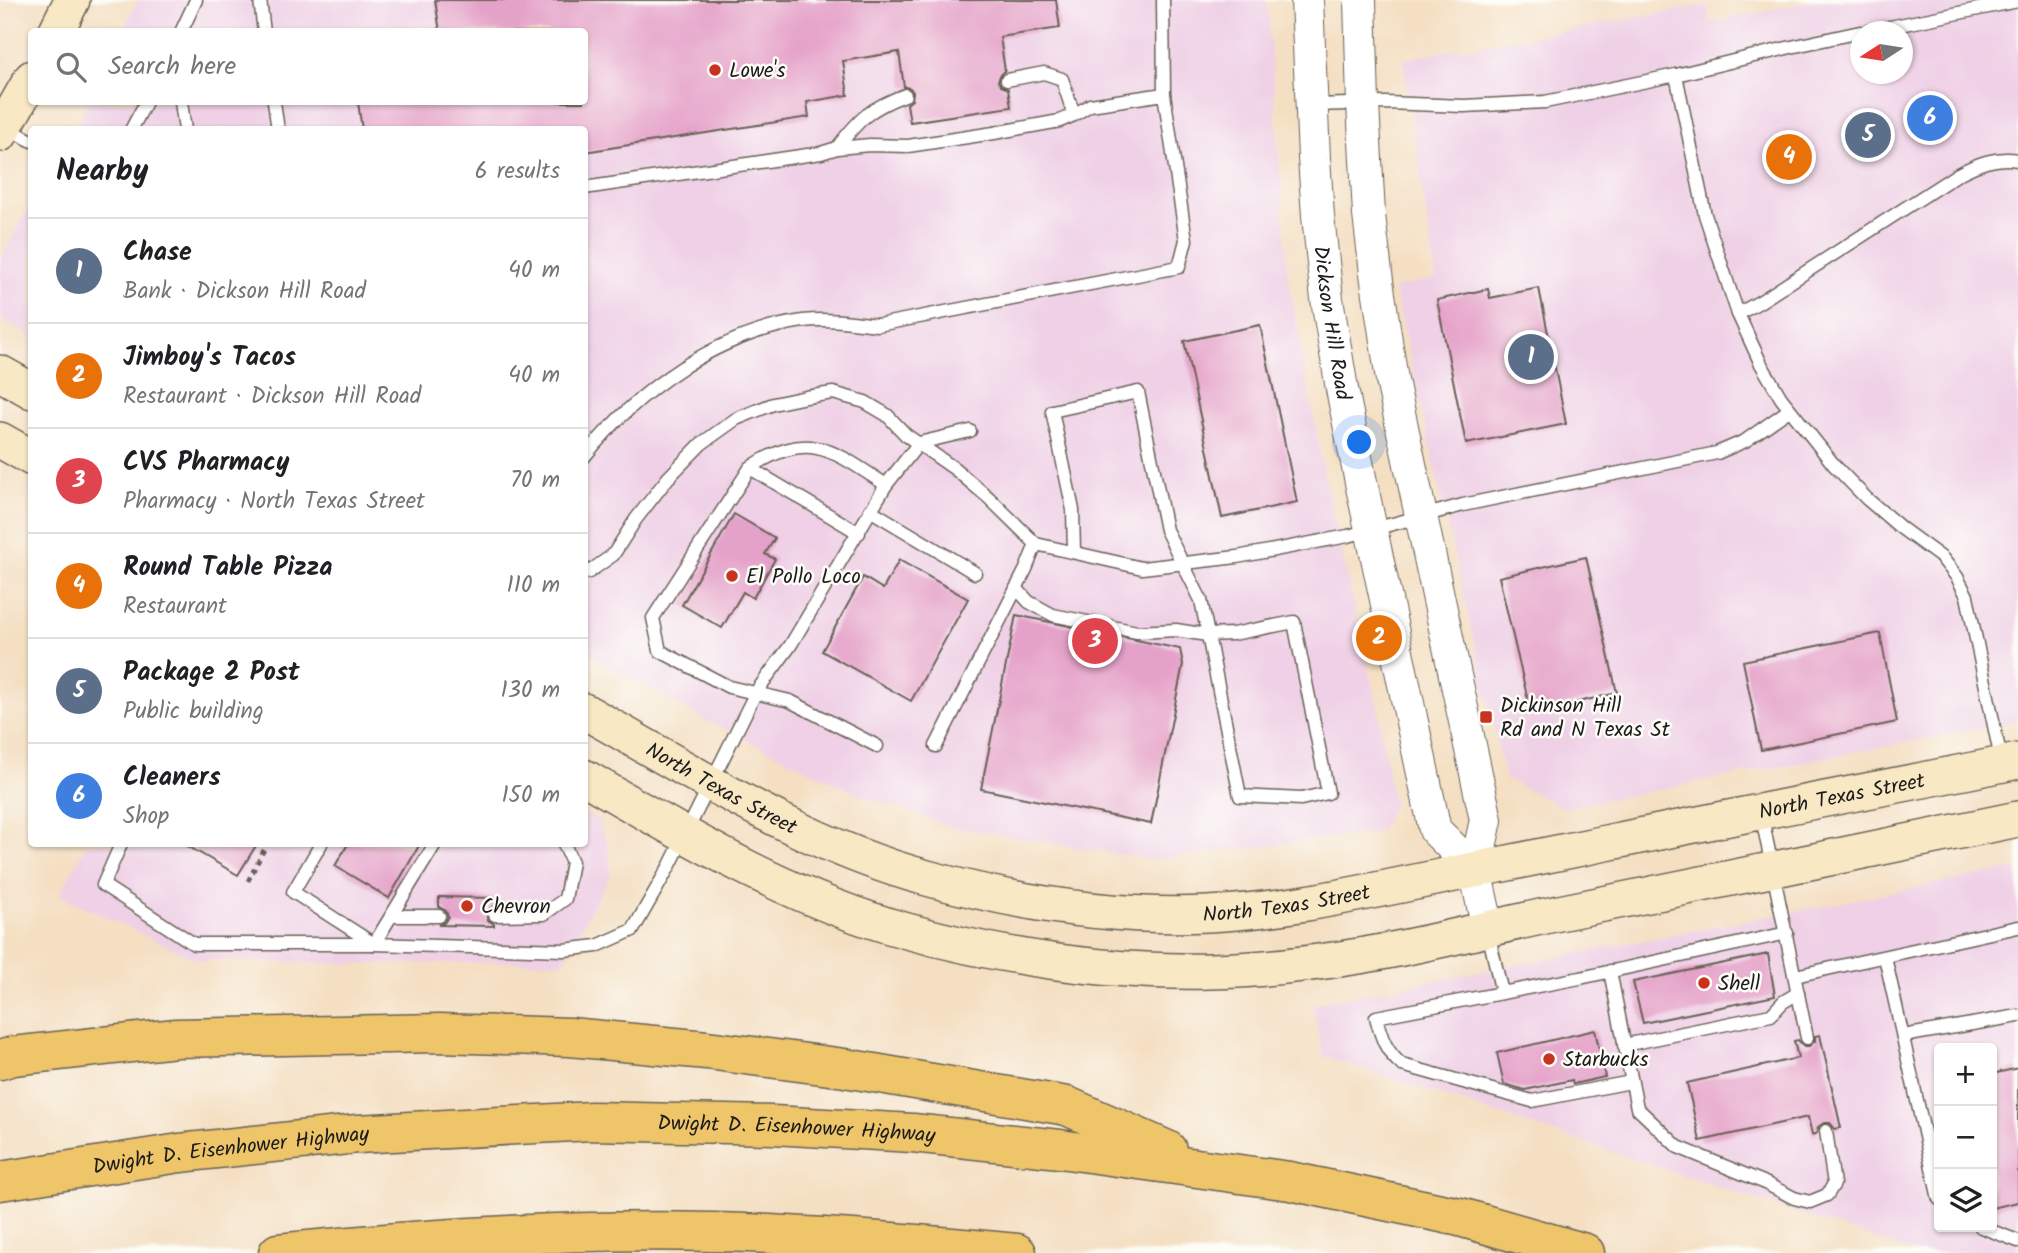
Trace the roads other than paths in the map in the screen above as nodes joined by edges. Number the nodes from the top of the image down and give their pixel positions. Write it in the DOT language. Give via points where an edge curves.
graph roads {
  1 [pos="72,0"];
  2 [pos="196,0"];
  3 [pos="260,0"];
  4 [pos="1163,0"];
  5 [pos="1307,0"];
  6 [pos="1360,0"];
  7 [pos="2018,1"];
  8 [pos="1913,22"];
  9 [pos="58,28"];
  10 [pos="183,28"];
  11 [pos="264,28"];
  12 [pos="1850,35"];
  13 [pos="1676,75"];
  14 [pos="1007,80"];
  15 [pos="28,89"];
  16 [pos="1164,94"];
  17 [pos="905,95"];
  18 [pos="1363,104"];
  19 [pos="144,105"];
  20 [pos="182,105"];
  21 [pos="274,105"];
  22 [pos="1310,105"];
  23 [pos="1074,116"];
  24 [pos="133,126"];
  25 [pos="185,126"];
  26 [pos="277,126"];
  27 [pos="12,134"];
  28 [pos="837,148"];
  29 [pos="2018,160"];
  30 [pos="588,187"];
  31 [pos="1738,314"];
  32 [pos="0,373"];
  33 [pos="28,389"];
  34 [pos="1789,410"];
  35 [pos="970,431"];
  36 [pos="0,440"];
  37 [pos="919,443"];
  38 [pos="588,452"];
  39 [pos="28,456"];
  40 [pos="750,468"];
  41 [pos="887,485"];
  42 [pos="870,510"];
  43 [pos="1421,516"];
  44 [pos="1371,529"];
  45 [pos="859,533"];
  46 [pos="1036,544"];
  47 [pos="1074,552"];
  48 [pos="1182,563"];
  49 [pos="588,572"];
  50 [pos="975,573"];
  51 [pos="1016,588"];
  52 [pos="1207,635"];
  53 [pos="756,692"];
  54 [pos="588,713"];
  55 [pos="877,746"];
  56 [pos="936,746"];
  57 [pos="2010,763"];
  58 [pos="588,779"];
  59 [pos="712,783"];
  60 [pos="1761,813"];
  61 [pos="2018,819"];
  62 [pos="686,834"];
  63 [pos="120,847"];
  64 [pos="319,847"];
  65 [pos="433,847"];
  66 [pos="565,847"];
  67 [pos="1475,870"];
  68 [pos="1773,870"];
  69 [pos="495,915"];
  70 [pos="391,916"];
  71 [pos="439,916"];
  72 [pos="2018,928"];
  73 [pos="1488,929"];
  74 [pos="1787,933"];
  75 [pos="374,944"];
  76 [pos="1885,957"];
  77 [pos="1610,971"];
  78 [pos="1795,976"];
  79 [pos="1502,993"];
  80 [pos="1798,993"];
  81 [pos="2018,1016"];
  82 [pos="1903,1036"];
  83 [pos="1807,1038"];
  84 [pos="1624,1045"];
  85 [pos="4,1057"];
  86 [pos="1631,1082"];
  87 [pos="1826,1132"];
  88 [pos="1207,1168"];
  89 [pos="1934,1176"];
  90 [pos="0,1181"];
  91 [pos="1994,1232"];
  92 [pos="2018,1241"];
  93 [pos="278,1253"];
  94 [pos="1017,1253"];
  95 [pos="1585,1253"];
  1 -- 9 [label="main road"];
  2 -- 10 [label="lane"];
  3 -- 11 [label="lane"];
  4 -- 16 [label="lane"];
  5 -- 22 [label="street, Dickson Hill Road"];
  6 -- 18 [label="street"];
  7 -- 8 [label="lane"];
  12 -- 13 [label="lane"];
  13 -- 18 [label="lane" via="1545,102"];
  13 -- 31 [label="lane" via="1705,215"];
  14 -- 23 [label="lane" via="1044,73 1062,79"];
  15 -- 27 [label="main road"];
  16 -- 23 [label="lane" via="1090,105"];
  16 -- 38 [label="lane" via="1186,240 1179,267 878,325 804,321 746,334 684,365 632,406"];
  17 -- 28 [label="lane" via="881,104 857,122"];
  18 -- 22 [label="lane"];
  18 -- 43 [label="street" via="1377,281"];
  19 -- 24 [label="lane"];
  20 -- 25 [label="lane"];
  21 -- 26 [label="lane"];
  22 -- 44 [label="street, Dickson Hill Road" via="1327,299"];
  23 -- 28 [label="lane" via="908,146"];
  28 -- 30 [label="lane"];
  29 -- 31 [label="lane" via="1980,162 1958,174"];
  31 -- 34 [label="lane"];
  32 -- 33 [label="main road"];
  34 -- 43 [label="lane" via="1745,441 1717,453"];
  34 -- 57 [label="lane" via="1867,499 1942,558 1957,577 1967,596"];
  35 -- 37 [label="lane"];
  36 -- 39 [label="main road"];
  37 -- 41 [label="lane"];
  37 -- 46 [label="lane" via="989,498"];
  37 -- 49 [label="lane" via="865,402 833,393 761,409 736,419 701,444 668,478 613,555"];
  40 -- 41 [label="lane" via="770,454 804,446 837,453"];
  40 -- 45 [label="lane"];
  40 -- 53 [label="lane" via="653,618 660,651 729,687"];
  41 -- 42 [label="lane"];
  42 -- 45 [label="lane"];
  42 -- 50 [label="lane"];
  43 -- 44 [label="lane"];
  43 -- 67 [label="street" via="1486,820"];
  44 -- 48 [label="lane" via="1237,557"];
  44 -- 67 [label="street, Dickson Hill Road" via="1435,830"];
  45 -- 53 [label="lane" via="790,646"];
  46 -- 47 [label="lane"];
  46 -- 51 [label="lane"];
  47 -- 48 [label="lane" via="1142,568"];
  47 -- 48 [label="lane" via="1073,510 1052,411 1138,392 1166,530"];
  48 -- 52 [label="lane" via="1201,600"];
  51 -- 52 [label="lane" via="1029,602 1053,615 1137,632 1176,630"];
  51 -- 56 [label="lane"];
  52 -- 52 [label="lane" via="1240,796 1301,799 1328,793 1294,622"];
  53 -- 55 [label="lane" via="790,701"];
  53 -- 59 [label="lane"];
  54 -- 59 [label="main road, North Texas Street"];
  57 -- 60 [label="main road, North Texas Street"];
  58 -- 62 [label="main road"];
  59 -- 62 [label="lane"];
  59 -- 67 [label="main road, North Texas Street" via="810,835 924,878 1047,904 1107,911 1207,914 1254,910"];
  60 -- 67 [label="main road, North Texas Street"];
  60 -- 68 [label="lane"];
  61 -- 68 [label="main road"];
  62 -- 73 [label="main road" via="736,863 839,909 904,930 1037,959 1105,967 1260,969 1363,956"];
  62 -- 75 [label="lane" via="633,930 597,946 564,950"];
  63 -- 75 [label="lane" via="103,885 194,944"];
  64 -- 75 [label="lane" via="293,892"];
  65 -- 70 [label="lane"];
  66 -- 69 [label="lane" via="572,862 565,899 544,914"];
  67 -- 73 [label="street"];
  68 -- 73 [label="main road"];
  68 -- 74 [label="lane"];
  70 -- 71 [label="lane"];
  70 -- 75 [label="lane"];
  72 -- 76 [label="lane"];
  73 -- 79 [label="lane"];
  74 -- 77 [label="lane"];
  74 -- 78 [label="lane"];
  76 -- 78 [label="lane"];
  76 -- 82 [label="lane"];
  77 -- 79 [label="lane"];
  77 -- 84 [label="lane"];
  78 -- 80 [label="lane"];
  79 -- 86 [label="lane" via="1376,1017 1382,1040 1402,1065 1532,1101"];
  80 -- 83 [label="lane"];
  80 -- 84 [label="lane" via="1771,1015"];
  81 -- 82 [label="lane"];
  82 -- 89 [label="lane"];
  84 -- 86 [label="lane"];
  85 -- 88 [label="highway" via="176,1038 440,1033 570,1037 831,1066 1067,1106"];
  86 -- 87 [label="lane" via="1637,1108 1678,1147 1794,1198 1810,1202 1826,1195 1834,1184"];
  88 -- 90 [label="highway, Dwight D. Eisenhower Highway" via="913,1133 592,1121 356,1134 180,1153"];
  88 -- 95 [label="highway, Dwight D. Eisenhower Highway" via="1460,1217"];
  91 -- 92 [label="lane"];
  93 -- 94 [label="highway" via="379,1242 608,1232 768,1234"];
}
